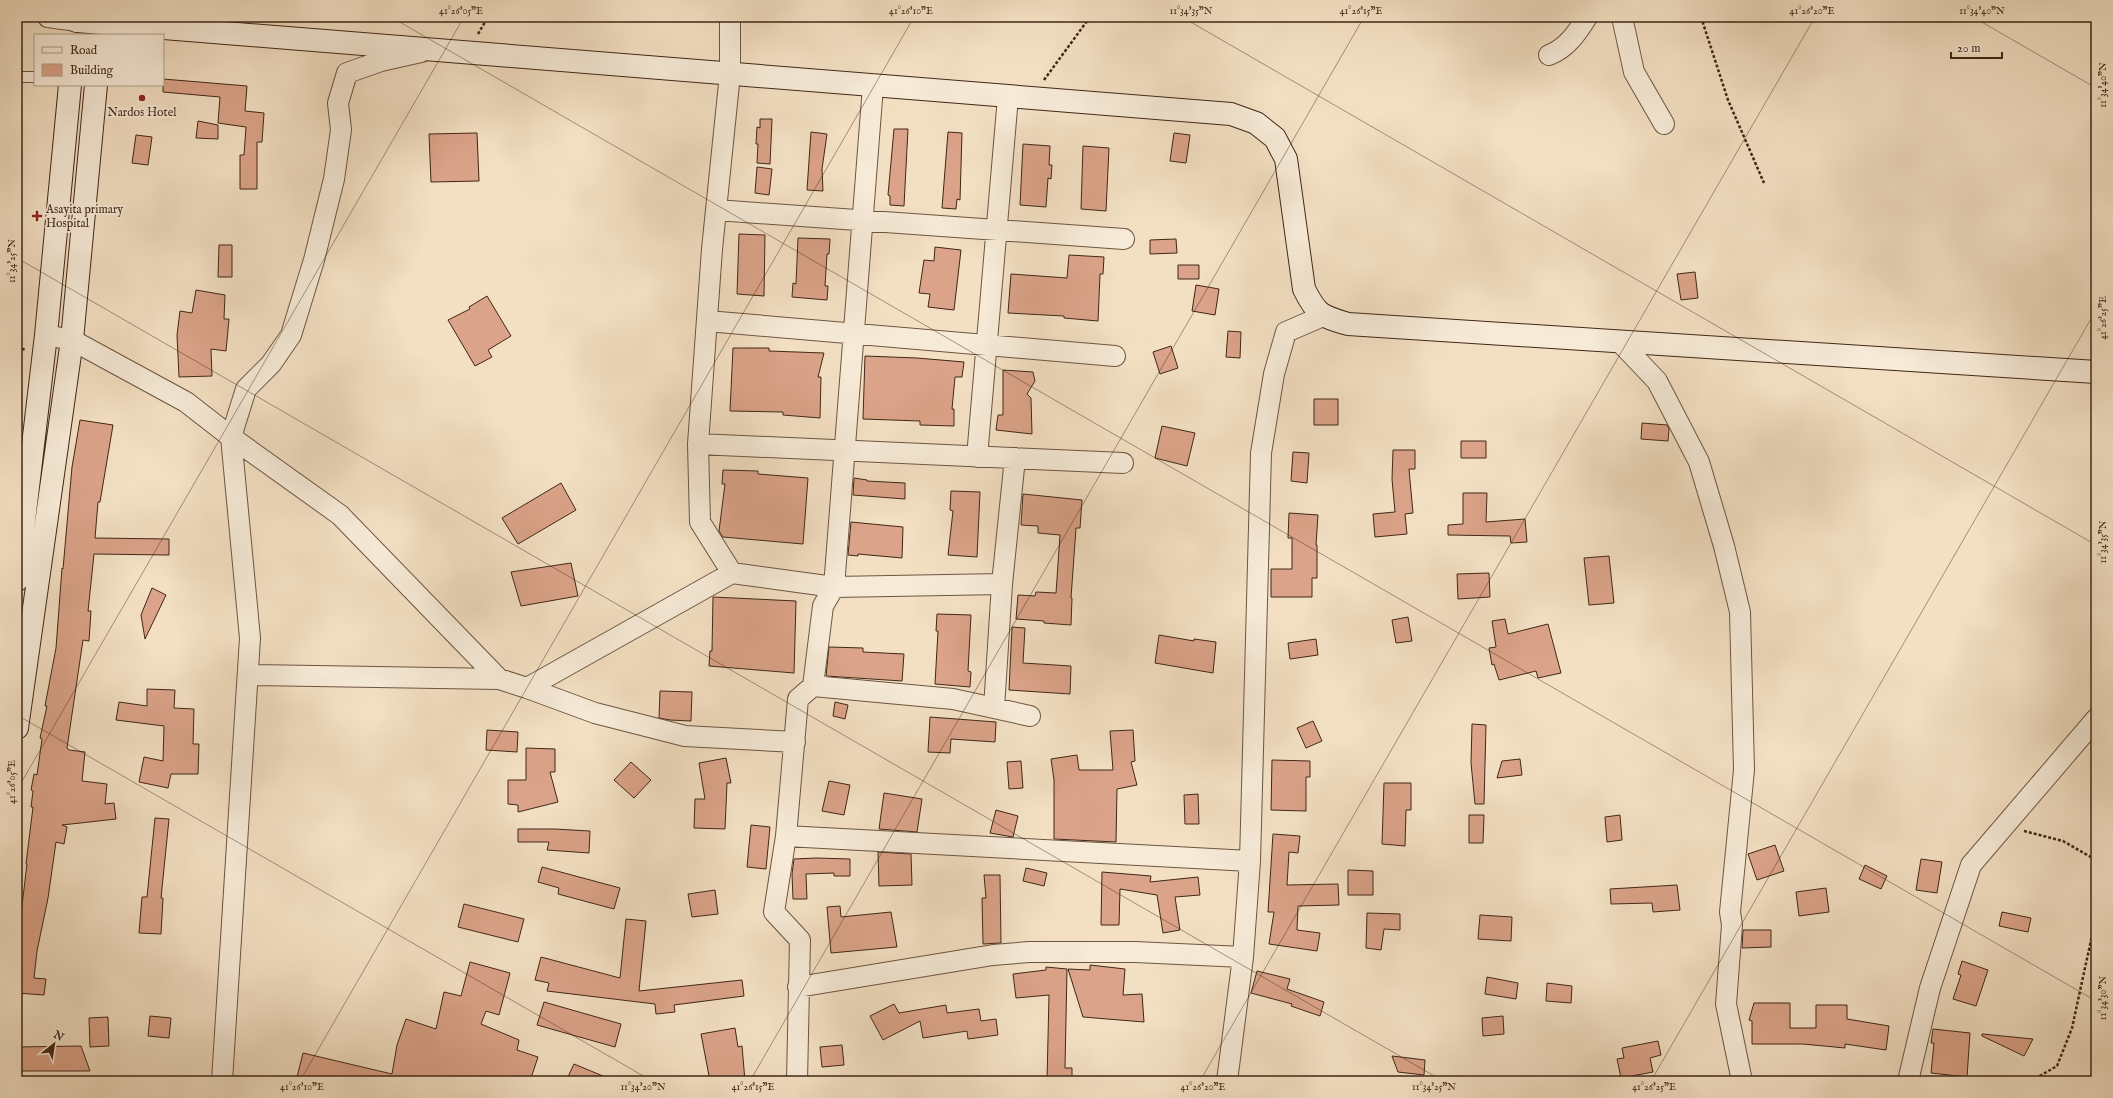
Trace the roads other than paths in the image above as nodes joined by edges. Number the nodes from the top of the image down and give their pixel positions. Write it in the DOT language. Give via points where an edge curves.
graph roads {
  1 [pos="48,17"];
  2 [pos="730,17"];
  3 [pos="1587,17"];
  4 [pos="1622,17"];
  5 [pos="77,24"];
  6 [pos="102,26"];
  7 [pos="426,50"];
  8 [pos="1549,55"];
  9 [pos="730,74"];
  10 [pos="17,77"];
  11 [pos="34,77"];
  12 [pos="70,86"];
  13 [pos="96,86"];
  14 [pos="873,86"];
  15 [pos="1008,97"];
  16 [pos="1664,124"];
  17 [pos="716,210"];
  18 [pos="863,220"];
  19 [pos="997,230"];
  20 [pos="1124,239"];
  21 [pos="1323,316"];
  22 [pos="707,321"];
  23 [pos="854,334"];
  24 [pos="46,335"];
  25 [pos="72,340"];
  26 [pos="1619,341"];
  27 [pos="987,345"];
  28 [pos="1115,356"];
  29 [pos="2096,372"];
  30 [pos="230,437"];
  31 [pos="698,444"];
  32 [pos="844,451"];
  33 [pos="977,457"];
  34 [pos="1015,458"];
  35 [pos="1123,463"];
  36 [pos="732,573"];
  37 [pos="17,580"];
  38 [pos="1002,584"];
  39 [pos="834,587"];
  40 [pos="248,675"];
  41 [pos="499,679"];
  42 [pos="813,686"];
  43 [pos="527,688"];
  44 [pos="994,708"];
  45 [pos="1030,716"];
  46 [pos="2096,719"];
  47 [pos="17,728"];
  48 [pos="795,742"];
  49 [pos="786,836"];
  50 [pos="1250,861"];
  51 [pos="1243,957"];
  52 [pos="798,987"];
  53 [pos="222,1081"];
  54 [pos="797,1081"];
  55 [pos="1227,1081"];
  56 [pos="1742,1081"];
  57 [pos="1908,1081"];
  1 -- 5 [label="street"];
  2 -- 9 [label="street"];
  3 -- 8 [label="street" via="1576,35 1559,51"];
  4 -- 16 [label="street" via="1634,72"];
  5 -- 6 [label="street"];
  6 -- 7 [label="street"];
  7 -- 9 [label="street"];
  7 -- 30 [label="street" via="380,61 347,73 338,102 341,130 334,179 314,260 291,334 271,364 246,389"];
  9 -- 14 [label="street"];
  9 -- 17 [label="street"];
  10 -- 11 [label="lane"];
  12 -- 24 [label="street"];
  13 -- 25 [label="street"];
  14 -- 15 [label="street"];
  14 -- 18 [label="street"];
  15 -- 19 [label="street"];
  15 -- 21 [label="street" via="1231,114 1256,122 1276,138 1286,159 1304,289 1312,306"];
  17 -- 18 [label="street"];
  17 -- 22 [label="street"];
  18 -- 19 [label="street"];
  18 -- 23 [label="street"];
  19 -- 20 [label="street"];
  19 -- 27 [label="street"];
  21 -- 26 [label="street" via="1348,324"];
  21 -- 50 [label="street" via="1286,332 1274,374 1261,453"];
  22 -- 23 [label="street"];
  22 -- 31 [label="street"];
  23 -- 27 [label="street"];
  23 -- 32 [label="street"];
  24 -- 25 [label="street"];
  24 -- 37 [label="street"];
  25 -- 30 [label="street" via="186,402"];
  25 -- 47 [label="street"];
  26 -- 29 [label="street"];
  26 -- 56 [label="street" via="1657,381 1699,462 1740,612 1744,770 1730,912 1732,925 1726,1004"];
  27 -- 28 [label="street"];
  27 -- 33 [label="street"];
  30 -- 40 [label="street" via="250,638"];
  30 -- 41 [label="street" via="340,515"];
  31 -- 32 [label="street"];
  31 -- 36 [label="street" via="700,522"];
  32 -- 33 [label="street"];
  32 -- 39 [label="street"];
  33 -- 34 [label="street"];
  34 -- 35 [label="street"];
  34 -- 38 [label="street"];
  36 -- 39 [label="street"];
  36 -- 43 [label="street"];
  38 -- 39 [label="street"];
  38 -- 44 [label="street"];
  39 -- 42 [label="street" via="823,606"];
  40 -- 41 [label="street"];
  40 -- 53 [label="street"];
  41 -- 43 [label="street"];
  42 -- 44 [label="street" via="953,699"];
  42 -- 48 [label="street" via="798,699"];
  43 -- 48 [label="street" via="595,713 685,736"];
  44 -- 45 [label="street"];
  46 -- 57 [label="street" via="1971,865 1930,988"];
  48 -- 49 [label="street"];
  49 -- 50 [label="street"];
  49 -- 52 [label="street" via="774,912 800,940"];
  50 -- 51 [label="street"];
  51 -- 52 [label="street" via="1136,952 1029,952 993,955"];
  51 -- 55 [label="street"];
  52 -- 54 [label="street"];
}
